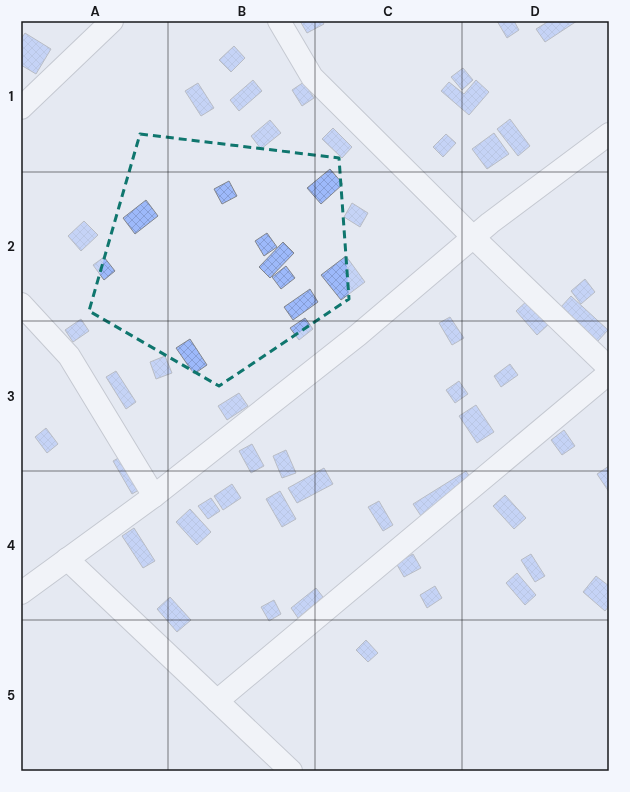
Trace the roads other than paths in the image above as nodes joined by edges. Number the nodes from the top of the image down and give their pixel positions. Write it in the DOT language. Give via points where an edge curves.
graph roads {
  1 [pos="112,21"];
  2 [pos="279,21"];
  3 [pos="21,108"];
  4 [pos="609,134"];
  5 [pos="473,237"];
  6 [pos="21,304"];
  7 [pos="609,368"];
  8 [pos="609,373"];
  9 [pos="154,496"];
  10 [pos="66,559"];
  11 [pos="21,593"];
  12 [pos="217,701"];
  13 [pos="291,771"];
  1 -- 3 [label="street"];
  2 -- 5 [label="street" via="312,77"];
  4 -- 5 [label="street"];
  5 -- 7 [label="street"];
  5 -- 9 [label="street" via="358,335"];
  6 -- 9 [label="street" via="69,356"];
  8 -- 12 [label="street"];
  9 -- 10 [label="street"];
  10 -- 11 [label="street"];
  10 -- 12 [label="street"];
  12 -- 13 [label="street"];
}
